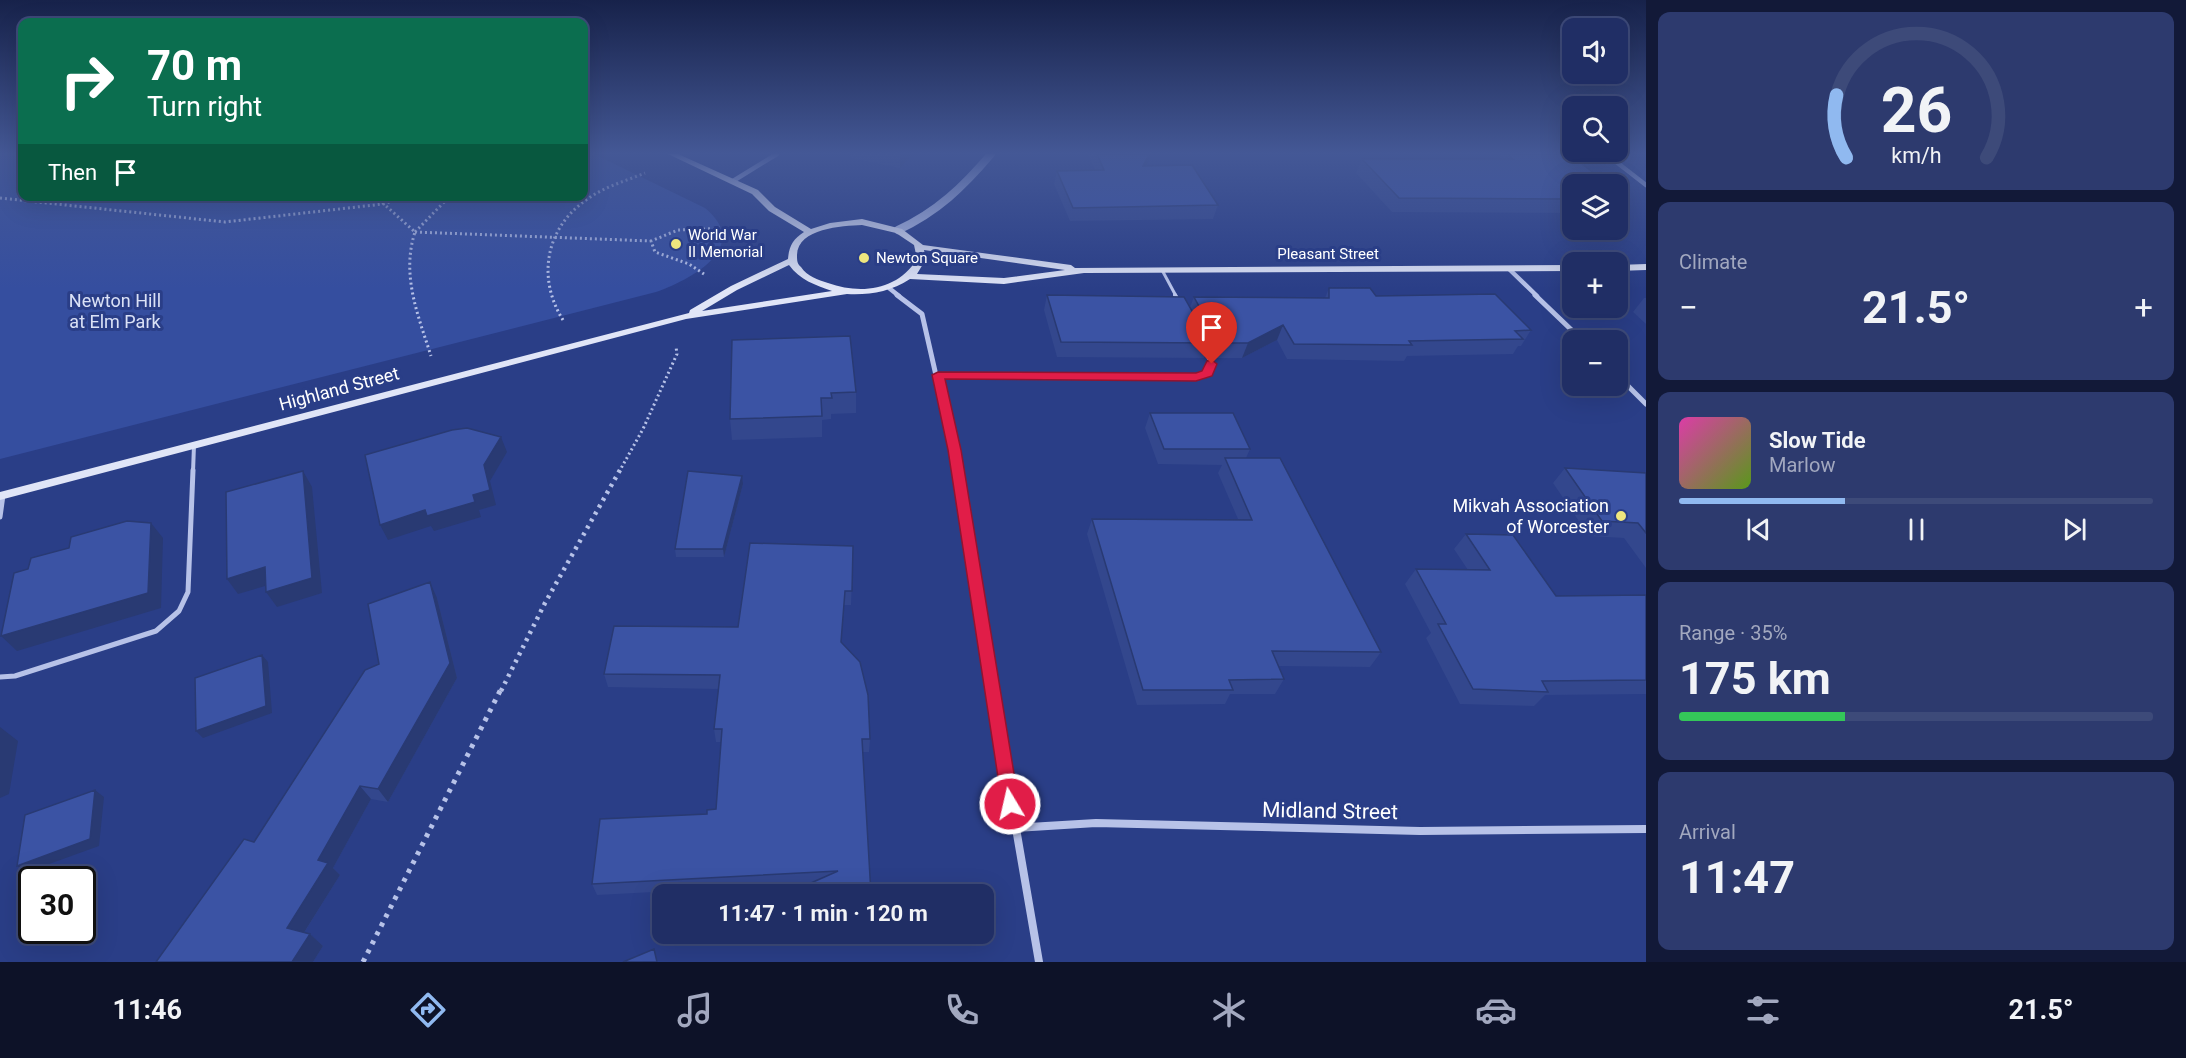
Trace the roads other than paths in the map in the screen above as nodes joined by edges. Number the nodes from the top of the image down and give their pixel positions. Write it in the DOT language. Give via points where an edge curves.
graph roads {
  1 [pos="762,199"];
  2 [pos="951,199"];
  3 [pos="898,230"];
  4 [pos="810,232"];
  5 [pos="920,248"];
  6 [pos="792,260"];
  7 [pos="1646,267"];
  8 [pos="1562,268"];
  9 [pos="1628,268"];
  10 [pos="1509,269"];
  11 [pos="1084,270"];
  12 [pos="1162,270"];
  13 [pos="912,277"];
  14 [pos="890,288"];
  15 [pos="849,291"];
  16 [pos="1181,305"];
  17 [pos="686,316"];
  18 [pos="1572,330"];
  19 [pos="1201,344"];
  20 [pos="938,375"];
  21 [pos="1628,386"];
  22 [pos="1646,404"];
  23 [pos="194,445"];
  24 [pos="2,496"];
  25 [pos="0,517"];
  26 [pos="0,677"];
  27 [pos="1014,828"];
  28 [pos="1646,829"];
  29 [pos="1039,962"];
  1 -- 4 [label="main road"];
  2 -- 3 [label="street" via="920,221"];
  3 -- 4 [label="main road" via="862,222 825,226"];
  3 -- 5 [label="main road"];
  4 -- 6 [label="main road" via="792,249"];
  5 -- 11 [label="main road, Pleasant Street"];
  5 -- 13 [label="main road" via="921,267"];
  6 -- 15 [label="main road" via="800,274 821,285"];
  6 -- 17 [label="main road, Highland Street"];
  7 -- 9 [label="main road"];
  8 -- 10 [label="main road, Pleasant Street"];
  10 -- 12 [label="main road, Pleasant Street"];
  10 -- 18 [label="street"];
  11 -- 12 [label="main road, Pleasant Street"];
  11 -- 13 [label="main road, Pleasant Street" via="1004,281"];
  12 -- 16 [label="lane"];
  13 -- 14 [label="main road"];
  14 -- 15 [label="main road"];
  14 -- 20 [label="street" via="922,314"];
  15 -- 17 [label="main road, Highland Street"];
  17 -- 23 [label="main road, Highland Street"];
  19 -- 20 [label="lane" via="1212,364 1207,374 1196,377"];
  20 -- 27 [label="street" via="955,450"];
  21 -- 22 [label="street"];
  23 -- 24 [label="main road, Highland Street"];
  23 -- 26 [label="lane" via="188,592 179,611 156,631 15,676"];
  24 -- 25 [label="lane"];
  27 -- 28 [label="street, Midland Street" via="1096,823 1420,831"];
  27 -- 29 [label="street"];
}
